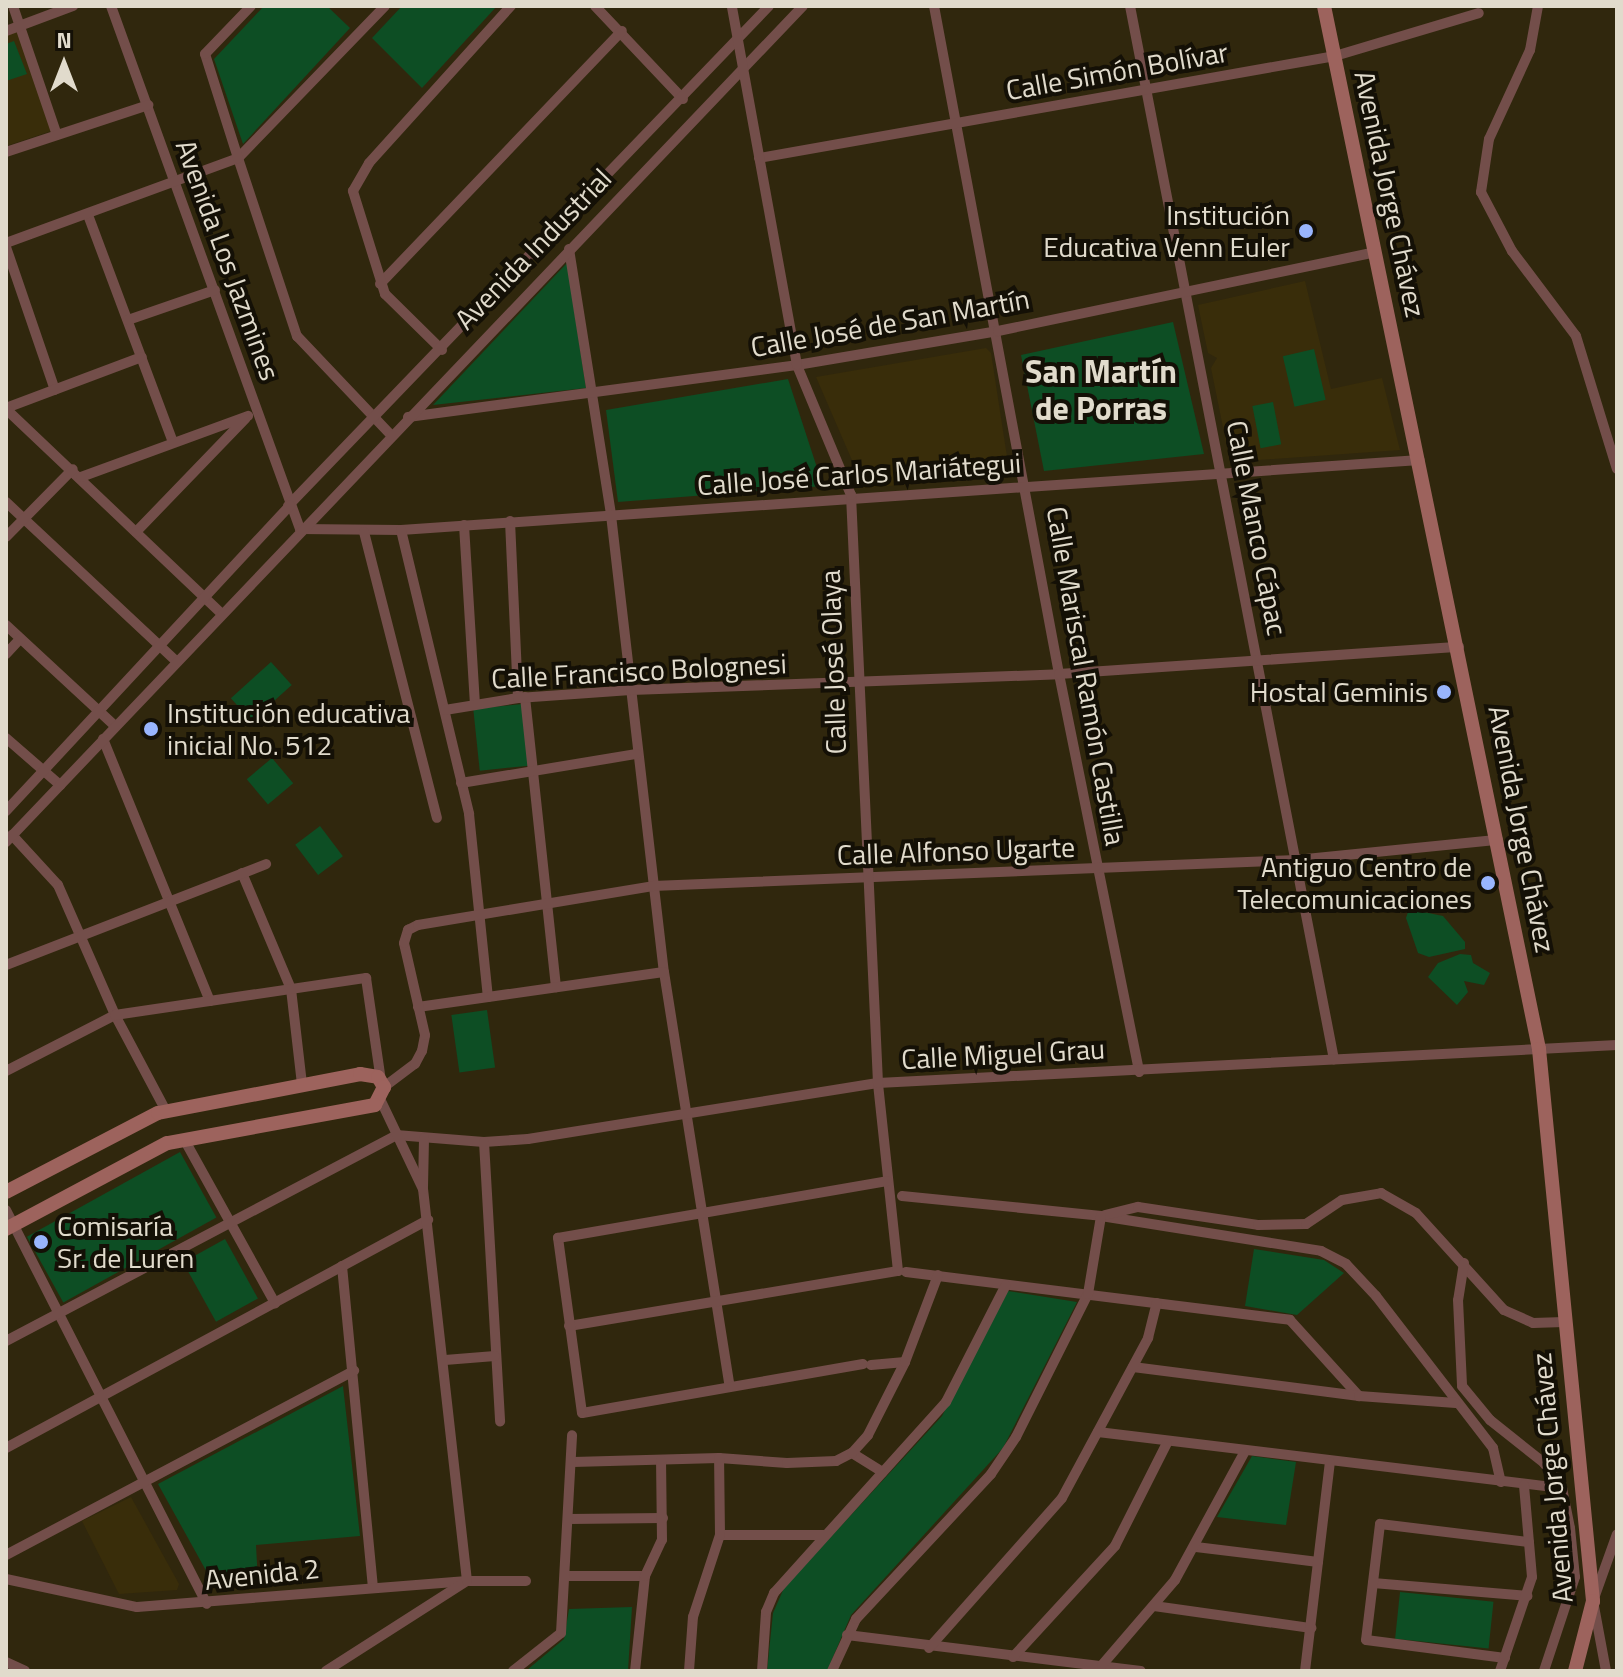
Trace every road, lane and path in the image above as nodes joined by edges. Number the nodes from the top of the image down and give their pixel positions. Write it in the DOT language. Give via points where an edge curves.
graph roads {
  1 [pos="13,6"];
  2 [pos="73,6"];
  3 [pos="111,6"];
  4 [pos="251,6"];
  5 [pos="385,6"];
  6 [pos="511,6"];
  7 [pos="595,6"];
  8 [pos="732,6"];
  9 [pos="769,6"];
  10 [pos="803,6"];
  11 [pos="934,6"];
  12 [pos="1130,6"];
  13 [pos="1324,6"];
  14 [pos="1538,6"];
  15 [pos="1479,13"];
  16 [pos="20,26"];
  17 [pos="6,31"];
  18 [pos="622,31"];
  19 [pos="739,37"];
  20 [pos="1335,56"];
  21 [pos="745,66"];
  22 [pos="1148,92"];
  23 [pos="683,99"];
  24 [pos="148,105"];
  25 [pos="960,123"];
  26 [pos="57,135"];
  27 [pos="6,152"];
  28 [pos="238,158"];
  29 [pos="759,158"];
  30 [pos="174,182"];
  31 [pos="88,215"];
  32 [pos="6,245"];
  33 [pos="569,249"];
  34 [pos="1375,252"];
  35 [pos="380,284"];
  36 [pos="215,290"];
  37 [pos="1186,293"];
  38 [pos="128,320"];
  39 [pos="998,331"];
  40 [pos="442,350"];
  41 [pos="142,357"];
  42 [pos="797,365"];
  43 [pos="55,390"];
  44 [pos="594,394"];
  45 [pos="6,408"];
  46 [pos="252,412"];
  47 [pos="377,417"];
  48 [pos="408,417"];
  49 [pos="391,435"];
  50 [pos="172,440"];
  51 [pos="1420,460"];
  52 [pos="1617,469"];
  53 [pos="1224,472"];
  54 [pos="77,473"];
  55 [pos="1027,488"];
  56 [pos="851,495"];
  57 [pos="6,502"];
  58 [pos="289,505"];
  59 [pos="611,515"];
  60 [pos="23,517"];
  61 [pos="510,521"];
  62 [pos="464,525"];
  63 [pos="300,529"];
  64 [pos="401,530"];
  65 [pos="136,532"];
  66 [pos="364,532"];
  67 [pos="6,537"];
  68 [pos="204,597"];
  69 [pos="221,613"];
  70 [pos="6,625"];
  71 [pos="20,639"];
  72 [pos="159,645"];
  73 [pos="1459,647"];
  74 [pos="6,654"];
  75 [pos="176,661"];
  76 [pos="1258,663"];
  77 [pos="1059,674"];
  78 [pos="857,682"];
  79 [pos="631,690"];
  80 [pos="521,698"];
  81 [pos="475,705"];
  82 [pos="445,710"];
  83 [pos="98,711"];
  84 [pos="115,726"];
  85 [pos="6,738"];
  86 [pos="103,739"];
  87 [pos="637,754"];
  88 [pos="532,769"];
  89 [pos="44,770"];
  90 [pos="461,783"];
  91 [pos="60,785"];
  92 [pos="6,811"];
  93 [pos="437,818"];
  94 [pos="9,838"];
  95 [pos="1498,840"];
  96 [pos="1296,860"];
  97 [pos="266,864"];
  98 [pos="1097,870"];
  99 [pos="242,873"];
  100 [pos="867,879"];
  101 [pos="653,886"];
  102 [pos="170,902"];
  103 [pos="547,903"];
  104 [pos="477,917"];
  105 [pos="81,937"];
  106 [pos="6,965"];
  107 [pos="664,972"];
  108 [pos="556,987"];
  109 [pos="291,989"];
  110 [pos="488,997"];
  111 [pos="210,1001"];
  112 [pos="418,1007"];
  113 [pos="115,1015"];
  114 [pos="1617,1045"];
  115 [pos="1539,1049"];
  116 [pos="1334,1059"];
  117 [pos="6,1071"];
  118 [pos="1139,1072"];
  119 [pos="878,1083"];
  120 [pos="302,1084"];
  121 [pos="382,1090"];
  122 [pos="166,1111"];
  123 [pos="685,1114"];
  124 [pos="396,1135"];
  125 [pos="424,1138"];
  126 [pos="184,1139"];
  127 [pos="484,1142"];
  128 [pos="887,1181"];
  129 [pos="423,1189"];
  130 [pos="6,1192"];
  131 [pos="902,1196"];
  132 [pos="6,1210"];
  133 [pos="701,1213"];
  134 [pos="1101,1216"];
  135 [pos="428,1220"];
  136 [pos="230,1223"];
  137 [pos="10,1227"];
  138 [pos="1464,1263"];
  139 [pos="342,1266"];
  140 [pos="902,1272"];
  141 [pos="938,1275"];
  142 [pos="1006,1285"];
  143 [pos="1088,1294"];
  144 [pos="716,1301"];
  145 [pos="275,1303"];
  146 [pos="1157,1303"];
  147 [pos="59,1313"];
  148 [pos="1564,1322"];
  149 [pos="569,1326"];
  150 [pos="6,1341"];
  151 [pos="495,1356"];
  152 [pos="445,1360"];
  153 [pos="905,1362"];
  154 [pos="1133,1367"];
  155 [pos="354,1371"];
  156 [pos="1342,1373"];
  157 [pos="730,1387"];
  158 [pos="1328,1393"];
  159 [pos="104,1395"];
  160 [pos="1359,1396"];
  161 [pos="1456,1403"];
  162 [pos="500,1422"];
  163 [pos="1098,1432"];
  164 [pos="572,1435"];
  165 [pos="1167,1443"];
  166 [pos="6,1448"];
  167 [pos="852,1453"];
  168 [pos="1244,1453"];
  169 [pos="719,1458"];
  170 [pos="661,1460"];
  171 [pos="573,1462"];
  172 [pos="1330,1462"];
  173 [pos="883,1472"];
  174 [pos="146,1481"];
  175 [pos="1501,1482"];
  176 [pos="1524,1485"];
  177 [pos="1562,1488"];
  178 [pos="663,1518"];
  179 [pos="569,1519"];
  180 [pos="1617,1534"];
  181 [pos="720,1535"];
  182 [pos="825,1535"];
  183 [pos="1529,1542"];
  184 [pos="1196,1547"];
  185 [pos="6,1555"];
  186 [pos="1318,1562"];
  187 [pos="568,1576"];
  188 [pos="645,1576"];
  189 [pos="6,1579"];
  190 [pos="467,1581"];
  191 [pos="526,1581"];
  192 [pos="1373,1583"];
  193 [pos="373,1587"];
  194 [pos="1527,1596"];
  195 [pos="1593,1601"];
  196 [pos="207,1604"];
  197 [pos="1154,1606"];
  198 [pos="1311,1628"];
  199 [pos="847,1635"];
  200 [pos="929,1648"];
  201 [pos="1013,1657"];
  202 [pos="1505,1658"];
  203 [pos="6,1662"];
  204 [pos="1102,1665"];
  205 [pos="25,1671"];
  206 [pos="326,1671"];
  207 [pos="513,1671"];
  208 [pos="635,1671"];
  209 [pos="689,1671"];
  210 [pos="762,1671"];
  211 [pos="832,1671"];
  212 [pos="1141,1671"];
  213 [pos="1305,1671"];
  214 [pos="1500,1671"];
  215 [pos="1544,1671"];
  216 [pos="1575,1671"];
  217 [pos="1606,1671"];
  1 -- 16 [label="street"];
  2 -- 16 [label="street"];
  3 -- 24 [label="street, Avenida Los Jazmines"];
  4 -- 28 [label="street" via="205,54"];
  5 -- 28 [label="street"];
  6 -- 35 [label="street" via="357,180 353,201"];
  7 -- 18 [label="street"];
  8 -- 19 [label="street, Calle José Olaya"];
  9 -- 19 [label="street"];
  10 -- 21 [label="street, Avenida Industrial"];
  11 -- 25 [label="street, Calle Mariscal Ramón Castilla"];
  12 -- 22 [label="street, Calle Manco Cápac"];
  13 -- 20 [label="main road, Avenida Jorge Chávez"];
  14 -- 52 [label="street" via="1530,50 1489,139 1481,192 1512,251 1576,336"];
  15 -- 20 [label="street, Calle Simón Bolívar"];
  16 -- 17 [label="street"];
  16 -- 26 [label="street"];
  18 -- 23 [label="street"];
  18 -- 35 [label="street"];
  19 -- 21 [label="street, Calle José Olaya"];
  19 -- 23 [label="street"];
  20 -- 22 [label="street, Calle Simón Bolívar"];
  20 -- 34 [label="main road, Avenida Jorge Chávez"];
  21 -- 29 [label="street, Calle José Olaya"];
  21 -- 33 [label="street, Avenida Industrial"];
  22 -- 25 [label="street, Calle Simón Bolívar"];
  22 -- 37 [label="street, Calle Manco Cápac"];
  23 -- 40 [label="street"];
  24 -- 26 [label="street"];
  24 -- 30 [label="street, Avenida Los Jazmines"];
  25 -- 29 [label="street, Calle Simón Bolívar"];
  25 -- 39 [label="street, Calle Mariscal Ramón Castilla"];
  26 -- 27 [label="street"];
  28 -- 30 [label="street"];
  28 -- 47 [label="street" via="297,336"];
  29 -- 42 [label="street, Calle José Olaya"];
  30 -- 31 [label="street"];
  30 -- 36 [label="street, Avenida Los Jazmines"];
  31 -- 32 [label="street"];
  31 -- 38 [label="street"];
  32 -- 43 [label="street"];
  33 -- 44 [label="street"];
  33 -- 48 [label="street, Avenida Industrial"];
  34 -- 37 [label="street, Calle José de San Martín"];
  34 -- 51 [label="main road, Avenida Jorge Chávez"];
  35 -- 40 [label="street"];
  36 -- 38 [label="street"];
  36 -- 46 [label="street, Avenida Los Jazmines"];
  37 -- 39 [label="street, Calle José de San Martín"];
  37 -- 53 [label="street, Calle Manco Cápac"];
  38 -- 41 [label="street"];
  39 -- 42 [label="street, Calle José de San Martín"];
  39 -- 55 [label="street, Calle Mariscal Ramón Castilla"];
  40 -- 47 [label="street"];
  41 -- 43 [label="street"];
  41 -- 50 [label="street"];
  42 -- 44 [label="street, Calle José de San Martín"];
  42 -- 56 [label="street, Calle José Olaya"];
  43 -- 45 [label="street"];
  44 -- 48 [label="street, Calle José de San Martín"];
  44 -- 59 [label="street"];
  45 -- 54 [label="street"];
  46 -- 50 [label="street"];
  46 -- 58 [label="street, Avenida Los Jazmines"];
  46 -- 65 [label="street"];
  47 -- 49 [label="street"];
  47 -- 58 [label="street"];
  48 -- 49 [label="street, Avenida Industrial"];
  49 -- 63 [label="street, Avenida Industrial"];
  50 -- 54 [label="street"];
  51 -- 53 [label="street, Calle José Carlos Mariátegui"];
  51 -- 73 [label="main road, Avenida Jorge Chávez"];
  53 -- 55 [label="street, Calle José Carlos Mariátegui"];
  53 -- 76 [label="street, Calle Manco Cápac"];
  54 -- 60 [label="street"];
  54 -- 65 [label="street"];
  55 -- 56 [label="street, Calle José Carlos Mariátegui"];
  55 -- 77 [label="street, Calle Mariscal Ramón Castilla"];
  56 -- 59 [label="street, Calle José Carlos Mariátegui"];
  56 -- 78 [label="street, Calle José Olaya"];
  57 -- 60 [label="street"];
  58 -- 63 [label="street, Avenida Los Jazmines"];
  58 -- 68 [label="street"];
  59 -- 61 [label="street, Calle José Carlos Mariátegui"];
  59 -- 79 [label="street"];
  60 -- 67 [label="street"];
  60 -- 72 [label="street"];
  61 -- 62 [label="street, Calle José Carlos Mariátegui"];
  61 -- 80 [label="street"];
  62 -- 64 [label="street, Calle José Carlos Mariátegui"];
  62 -- 81 [label="street"];
  63 -- 66 [label="street, Calle José Carlos Mariátegui"];
  63 -- 69 [label="street, Avenida Industrial"];
  64 -- 66 [label="street, Calle José Carlos Mariátegui"];
  64 -- 82 [label="street"];
  65 -- 68 [label="street"];
  66 -- 93 [label="street"];
  68 -- 69 [label="street"];
  68 -- 72 [label="street"];
  69 -- 75 [label="street, Avenida Industrial"];
  70 -- 71 [label="street"];
  71 -- 74 [label="street"];
  71 -- 83 [label="street"];
  72 -- 75 [label="street"];
  72 -- 83 [label="street"];
  73 -- 76 [label="street, Calle Francisco Bolognesi"];
  73 -- 95 [label="main road, Avenida Jorge Chávez"];
  75 -- 84 [label="street, Avenida Industrial"];
  76 -- 77 [label="street, Calle Francisco Bolognesi"];
  76 -- 96 [label="street, Calle Manco Cápac"];
  77 -- 78 [label="street, Calle Francisco Bolognesi"];
  77 -- 98 [label="street, Calle Mariscal Ramón Castilla"];
  78 -- 79 [label="street, Calle Francisco Bolognesi"];
  78 -- 100 [label="street, Calle José Olaya"];
  79 -- 80 [label="street, Calle Francisco Bolognesi"];
  79 -- 87 [label="street"];
  80 -- 81 [label="street, Calle Francisco Bolognesi"];
  80 -- 88 [label="street"];
  81 -- 82 [label="street, Calle Francisco Bolognesi"];
  82 -- 90 [label="street"];
  83 -- 84 [label="street"];
  83 -- 89 [label="street"];
  84 -- 86 [label="street, Avenida Industrial"];
  85 -- 89 [label="street"];
  86 -- 91 [label="street, Avenida Industrial"];
  86 -- 102 [label="street"];
  87 -- 88 [label="street"];
  87 -- 101 [label="street"];
  88 -- 90 [label="street"];
  88 -- 103 [label="street"];
  89 -- 91 [label="street"];
  89 -- 92 [label="street"];
  90 -- 104 [label="street" via="469,814"];
  91 -- 94 [label="street, Avenida Industrial"];
  94 -- 105 [label="street" via="58,885"];
  95 -- 96 [label="street, Calle Alfonso Ugarte"];
  95 -- 115 [label="main road, Avenida Jorge Chávez"];
  96 -- 98 [label="street, Calle Alfonso Ugarte"];
  96 -- 116 [label="street, Calle Manco Cápac"];
  97 -- 99 [label="street"];
  98 -- 100 [label="street, Calle Alfonso Ugarte"];
  98 -- 118 [label="street, Calle Mariscal Ramón Castilla"];
  99 -- 102 [label="street"];
  99 -- 109 [label="street"];
  100 -- 101 [label="street, Calle Alfonso Ugarte"];
  100 -- 119 [label="street, Calle José Olaya"];
  101 -- 103 [label="street, Calle Alfonso Ugarte"];
  101 -- 107 [label="street"];
  102 -- 105 [label="street"];
  102 -- 111 [label="street"];
  103 -- 104 [label="street, Calle Alfonso Ugarte"];
  103 -- 108 [label="street"];
  104 -- 110 [label="street"];
  104 -- 112 [label="street, Calle Alfonso Ugarte" via="408,930 404,943"];
  105 -- 106 [label="street"];
  105 -- 113 [label="street"];
  107 -- 108 [label="street"];
  107 -- 123 [label="street"];
  108 -- 110 [label="street"];
  109 -- 111 [label="street"];
  109 -- 120 [label="street"];
  109 -- 121 [label="street" via="366,978"];
  110 -- 112 [label="street"];
  111 -- 113 [label="street"];
  112 -- 121 [label="street" via="422,1051"];
  113 -- 117 [label="street"];
  113 -- 122 [label="street"];
  114 -- 115 [label="street, Calle Miguel Grau"];
  115 -- 116 [label="street, Calle Miguel Grau"];
  115 -- 148 [label="main road, Avenida Jorge Chávez"];
  116 -- 118 [label="street, Calle Miguel Grau"];
  118 -- 119 [label="street, Calle Miguel Grau"];
  119 -- 123 [label="street, Calle Miguel Grau"];
  119 -- 128 [label="street, Calle José Olaya"];
  120 -- 121 [label="main road" via="360,1074"];
  120 -- 122 [label="main road"];
  121 -- 124 [label="street"];
  121 -- 126 [label="main road"];
  122 -- 130 [label="main road"];
  123 -- 127 [label="street, Calle Miguel Grau"];
  123 -- 133 [label="street"];
  124 -- 125 [label="street, Calle Miguel Grau"];
  124 -- 129 [label="street"];
  124 -- 136 [label="street"];
  125 -- 127 [label="street, Calle Miguel Grau"];
  125 -- 129 [label="street"];
  126 -- 136 [label="street"];
  126 -- 137 [label="main road"];
  127 -- 151 [label="street"];
  128 -- 133 [label="street"];
  128 -- 140 [label="street, Calle José Olaya"];
  129 -- 135 [label="street"];
  131 -- 134 [label="street"];
  132 -- 137 [label="street"];
  133 -- 144 [label="street"];
  133 -- 149 [label="street" via="558,1238"];
  134 -- 138 [label="street" via="1138,1207 1258,1225 1306,1224 1342,1200 1381,1193 1416,1213"];
  134 -- 143 [label="street"];
  134 -- 161 [label="street" via="1321,1251 1346,1264"];
  135 -- 139 [label="street"];
  135 -- 152 [label="street"];
  136 -- 145 [label="street"];
  136 -- 147 [label="street"];
  137 -- 147 [label="street"];
  138 -- 148 [label="street" via="1504,1310 1533,1323"];
  138 -- 177 [label="street" via="1458,1300 1462,1386 1490,1420 1544,1463"];
  139 -- 145 [label="street"];
  139 -- 155 [label="street"];
  140 -- 141 [label="street"];
  140 -- 144 [label="street"];
  141 -- 142 [label="street"];
  141 -- 153 [label="street"];
  142 -- 143 [label="street"];
  142 -- 173 [label="street" via="946,1402"];
  143 -- 146 [label="street"];
  143 -- 199 [label="street" via="1016,1437 991,1474"];
  144 -- 149 [label="street"];
  144 -- 157 [label="street"];
  145 -- 159 [label="street"];
  146 -- 154 [label="street"];
  146 -- 156 [label="street" via="1290,1320"];
  147 -- 150 [label="street"];
  147 -- 159 [label="street"];
  148 -- 195 [label="main road, Avenida Jorge Chávez"];
  149 -- 157 [label="street" via="582,1413"];
  151 -- 152 [label="street"];
  151 -- 162 [label="street"];
  152 -- 190 [label="street"];
  153 -- 157 [label="street"];
  153 -- 167 [label="street" via="868,1435"];
  154 -- 158 [label="street"];
  154 -- 163 [label="street"];
  155 -- 174 [label="street"];
  155 -- 193 [label="street"];
  156 -- 158 [label="street"];
  156 -- 160 [label="street"];
  158 -- 160 [label="street"];
  159 -- 166 [label="street"];
  159 -- 174 [label="street"];
  160 -- 161 [label="street"];
  161 -- 175 [label="street" via="1493,1448"];
  163 -- 165 [label="street"];
  163 -- 200 [label="street" via="1062,1498"];
  164 -- 171 [label="street"];
  165 -- 168 [label="street"];
  165 -- 201 [label="street" via="1115,1546"];
  167 -- 169 [label="street" via="836,1461"];
  167 -- 173 [label="street"];
  168 -- 172 [label="street"];
  168 -- 184 [label="street"];
  169 -- 170 [label="street"];
  169 -- 181 [label="street"];
  170 -- 171 [label="street"];
  170 -- 178 [label="street"];
  171 -- 179 [label="street"];
  172 -- 175 [label="street"];
  172 -- 186 [label="street"];
  173 -- 182 [label="street"];
  174 -- 185 [label="street"];
  174 -- 196 [label="street"];
  175 -- 176 [label="street"];
  176 -- 177 [label="street"];
  176 -- 183 [label="street"];
  177 -- 215 [label="street" via="1575,1577"];
  178 -- 179 [label="street"];
  178 -- 188 [label="street" via="662,1540"];
  179 -- 187 [label="street"];
  180 -- 195 [label="street"];
  181 -- 182 [label="street"];
  181 -- 209 [label="street" via="693,1617"];
  182 -- 210 [label="street" via="774,1593 766,1612"];
  183 -- 192 [label="street" via="1380,1524"];
  183 -- 194 [label="street" via="1532,1577"];
  184 -- 186 [label="street"];
  184 -- 197 [label="street"];
  186 -- 198 [label="street"];
  187 -- 188 [label="street"];
  187 -- 207 [label="street" via="561,1633"];
  188 -- 208 [label="street"];
  189 -- 196 [label="street, Avenida 2" via="137,1607"];
  190 -- 191 [label="street, Avenida 2"];
  190 -- 193 [label="street, Avenida 2"];
  190 -- 206 [label="street"];
  192 -- 194 [label="street"];
  192 -- 202 [label="street" via="1366,1640"];
  193 -- 196 [label="street, Avenida 2"];
  194 -- 202 [label="street"];
  195 -- 216 [label="main road, Avenida Jorge Chávez"];
  195 -- 217 [label="street"];
  197 -- 198 [label="street"];
  197 -- 204 [label="street"];
  198 -- 213 [label="street"];
  199 -- 200 [label="street"];
  199 -- 211 [label="street"];
  200 -- 201 [label="street"];
  201 -- 204 [label="street"];
  202 -- 214 [label="street"];
  203 -- 205 [label="street"];
  204 -- 212 [label="street"];
}
